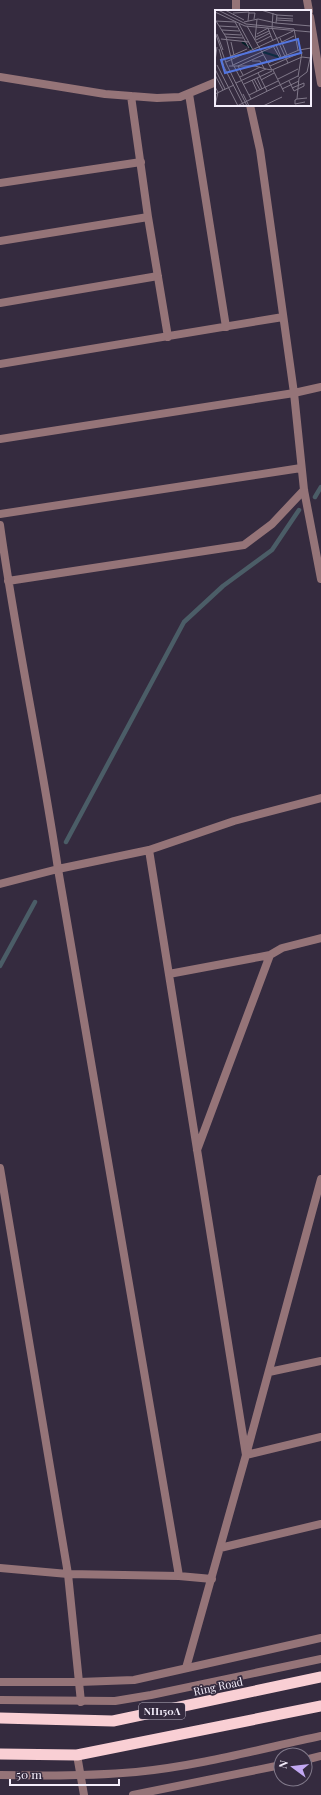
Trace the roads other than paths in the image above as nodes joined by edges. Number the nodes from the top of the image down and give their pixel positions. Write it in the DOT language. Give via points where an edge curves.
graph roads {
  1 [pos="307,0"];
  2 [pos="309,10"];
  3 [pos="311,23"];
  4 [pos="0,77"];
  5 [pos="215,82"];
  6 [pos="321,83"];
  7 [pos="189,94"];
  8 [pos="132,96"];
  9 [pos="250,106"];
  10 [pos="141,162"];
  11 [pos="0,183"];
  12 [pos="148,217"];
  13 [pos="0,242"];
  14 [pos="158,276"];
  15 [pos="0,303"];
  16 [pos="283,317"];
  17 [pos="226,327"];
  18 [pos="168,337"];
  19 [pos="0,364"];
  20 [pos="321,387"];
  21 [pos="294,393"];
  22 [pos="0,439"];
  23 [pos="301,468"];
  24 [pos="304,490"];
  25 [pos="0,514"];
  26 [pos="0,525"];
  27 [pos="321,579"];
  28 [pos="8,581"];
  29 [pos="321,798"];
  30 [pos="149,850"];
  31 [pos="58,869"];
  32 [pos="0,884"];
  33 [pos="321,938"];
  34 [pos="270,955"];
  35 [pos="169,974"];
  36 [pos="197,1150"];
  37 [pos="0,1168"];
  38 [pos="321,1179"];
  39 [pos="321,1361"];
  40 [pos="269,1372"];
  41 [pos="321,1437"];
  42 [pos="246,1455"];
  43 [pos="321,1524"];
  44 [pos="220,1548"];
  45 [pos="0,1568"];
  46 [pos="68,1574"];
  47 [pos="179,1576"];
  48 [pos="212,1579"];
  49 [pos="321,1638"];
  50 [pos="321,1659"];
  51 [pos="186,1668"];
  52 [pos="321,1676"];
  53 [pos="0,1682"];
  54 [pos="79,1682"];
  55 [pos="0,1700"];
  56 [pos="81,1702"];
  57 [pos="321,1706"];
  58 [pos="0,1718"];
  59 [pos="321,1736"];
  60 [pos="0,1754"];
  61 [pos="77,1754"];
  62 [pos="273,1767"];
  63 [pos="0,1775"];
  64 [pos="81,1775"];
  65 [pos="84,1795"];
  66 [pos="133,1795"];
  1 -- 2 [label="street"];
  3 -- 6 [label="street"];
  4 -- 8 [label="street"];
  5 -- 7 [label="street"];
  7 -- 8 [label="street" via="180,97"];
  7 -- 17 [label="street"];
  8 -- 10 [label="street"];
  9 -- 16 [label="street" via="260,150"];
  10 -- 11 [label="street"];
  10 -- 12 [label="street"];
  12 -- 13 [label="street"];
  12 -- 14 [label="street"];
  14 -- 15 [label="street"];
  14 -- 18 [label="street"];
  16 -- 17 [label="street"];
  16 -- 21 [label="street"];
  17 -- 18 [label="street"];
  18 -- 19 [label="street"];
  20 -- 21 [label="street"];
  21 -- 22 [label="street"];
  21 -- 23 [label="street"];
  23 -- 24 [label="street"];
  23 -- 25 [label="street"];
  24 -- 27 [label="street"];
  24 -- 28 [label="street" via="272,524 244,545"];
  26 -- 28 [label="street"];
  28 -- 31 [label="street"];
  29 -- 30 [label="street" via="234,821"];
  30 -- 31 [label="street"];
  30 -- 35 [label="street"];
  31 -- 32 [label="street"];
  31 -- 47 [label="street"];
  33 -- 34 [label="street" via="282,948"];
  34 -- 35 [label="street"];
  34 -- 36 [label="street"];
  35 -- 36 [label="street"];
  36 -- 42 [label="street"];
  37 -- 46 [label="street"];
  38 -- 40 [label="street"];
  39 -- 40 [label="street"];
  40 -- 42 [label="street"];
  41 -- 42 [label="street"];
  42 -- 44 [label="street"];
  43 -- 44 [label="street"];
  44 -- 48 [label="street"];
  45 -- 46 [label="street"];
  46 -- 47 [label="street"];
  46 -- 54 [label="street"];
  47 -- 48 [label="street"];
  48 -- 51 [label="street"];
  49 -- 51 [label="street"];
  50 -- 56 [label="street" via="151,1695 115,1701"];
  51 -- 54 [label="street" via="134,1680"];
  52 -- 58 [label="highway, Ring Road / NH150A" via="113,1722"];
  53 -- 54 [label="street"];
  54 -- 56 [label="street"];
  55 -- 56 [label="street"];
  57 -- 61 [label="highway, NH150A"];
  59 -- 64 [label="street" via="177,1766 137,1772"];
  60 -- 61 [label="highway, NH150A"];
  61 -- 64 [label="street"];
  62 -- 66 [label="street"];
  63 -- 64 [label="street"];
  64 -- 65 [label="street"];
}
